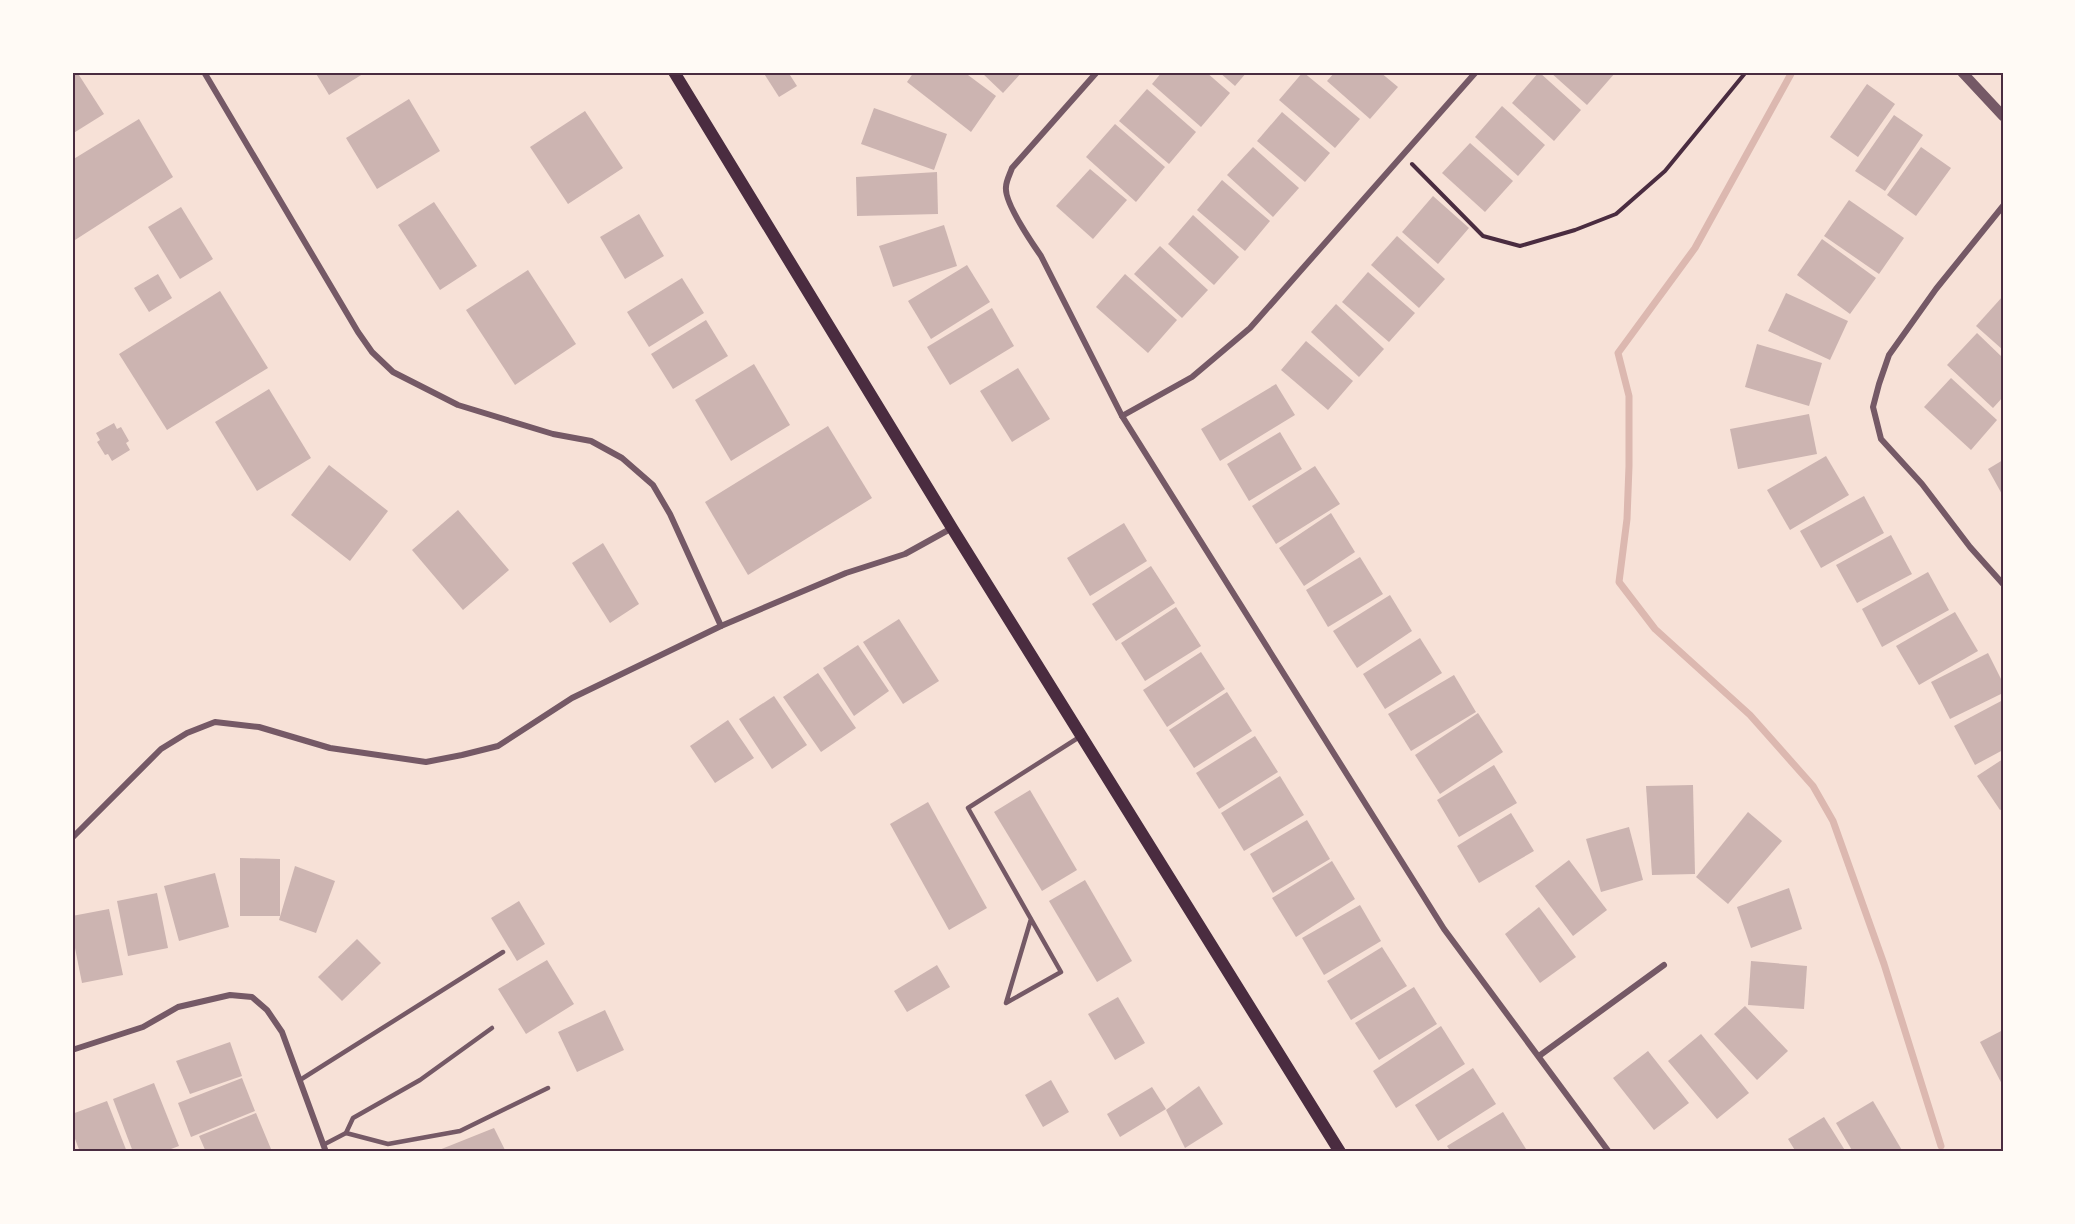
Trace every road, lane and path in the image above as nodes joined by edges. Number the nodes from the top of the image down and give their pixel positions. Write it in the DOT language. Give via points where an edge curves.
graph roads {
  1 [pos="204,72"];
  2 [pos="674,72"];
  3 [pos="1097,72"];
  4 [pos="1476,72"];
  5 [pos="1746,72"];
  6 [pos="1962,72"];
  7 [pos="2003,116"];
  8 [pos="1402,154"];
  9 [pos="2003,206"];
  10 [pos="1122,416"];
  11 [pos="952,528"];
  12 [pos="2003,584"];
  13 [pos="721,626"];
  14 [pos="1081,736"];
  15 [pos="72,838"];
  16 [pos="1031,919"];
  17 [pos="503,952"];
  18 [pos="1665,965"];
  19 [pos="492,1028"];
  20 [pos="72,1050"];
  21 [pos="1539,1056"];
  22 [pos="300,1080"];
  23 [pos="548,1088"];
  24 [pos="346,1133"];
  25 [pos="324,1148"];
  26 [pos="1340,1152"];
  27 [pos="1609,1152"];
  1 -- 13 [label="street" via="372,352 393,372 458,405 553,434 591,441 622,458 653,485"];
  2 -- 11 [label="main road"];
  3 -- 10 [label="street" via="1012,168 1005,188"];
  4 -- 8 [label="street"];
  5 -- 8 [label="path" via="1665,171 1616,214 1520,246 1483,236"];
  6 -- 7 [label="street"];
  8 -- 10 [label="street" via="1250,328 1192,377"];
  9 -- 12 [label="street" via="1889,355 1873,407 1881,439"];
  10 -- 21 [label="street" via="1444,929"];
  11 -- 13 [label="street" via="905,554 846,573"];
  11 -- 14 [label="main road"];
  13 -- 15 [label="street" via="572,698 498,746 426,762 330,747 259,728 215,722 161,749"];
  14 -- 16 [label="lane" via="968,808"];
  14 -- 26 [label="main road"];
  16 -- 16 [label="lane" via="1061,972 1006,1003 1010,993"];
  17 -- 22 [label="lane"];
  18 -- 21 [label="street"];
  19 -- 24 [label="lane" via="420,1080 353,1118"];
  20 -- 22 [label="street" via="143,1026 178,1007 230,995 252,997 282,1032"];
  21 -- 27 [label="street"];
  22 -- 25 [label="street"];
  23 -- 24 [label="lane" via="460,1131 388,1144"];
  24 -- 25 [label="lane"];
}
